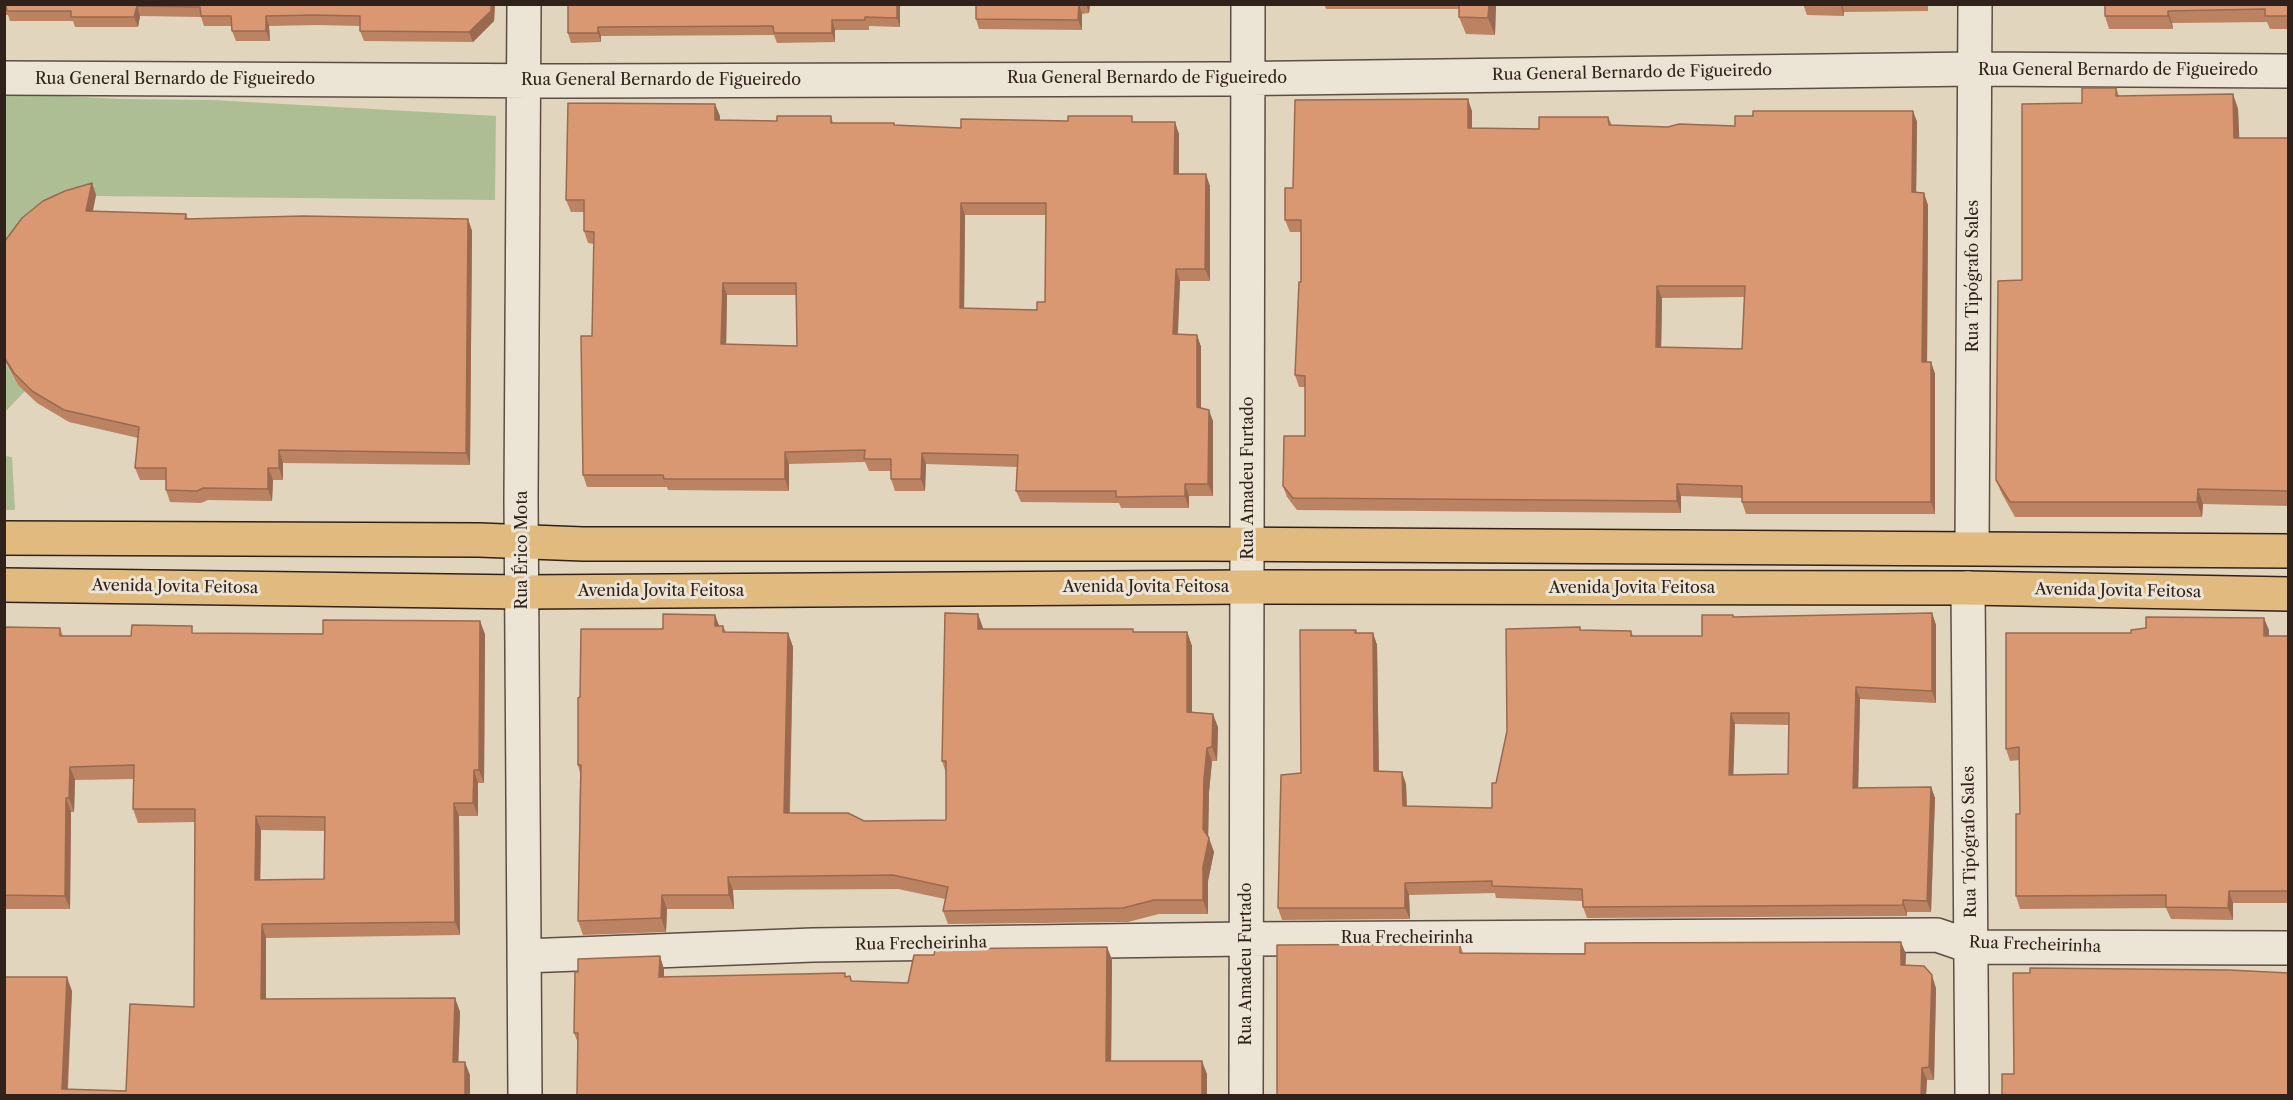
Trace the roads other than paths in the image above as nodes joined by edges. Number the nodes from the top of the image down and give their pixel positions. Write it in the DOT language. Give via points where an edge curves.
graph roads {
  1 [pos="524,4"];
  2 [pos="1248,4"];
  3 [pos="1975,4"];
  4 [pos="1974,69"];
  5 [pos="2289,71"];
  6 [pos="4,78"];
  7 [pos="1248,78"];
  8 [pos="524,80"];
  9 [pos="4,538"];
  10 [pos="523,541"];
  11 [pos="1248,545"];
  12 [pos="1972,548"];
  13 [pos="2289,550"];
  14 [pos="4,585"];
  15 [pos="1248,586"];
  16 [pos="1968,588"];
  17 [pos="522,592"];
  18 [pos="2289,594"];
  19 [pos="1245,939"];
  20 [pos="1971,947"];
  21 [pos="2289,948"];
  22 [pos="524,956"];
  23 [pos="525,1095"];
  24 [pos="1246,1095"];
  25 [pos="1972,1095"];
  1 -- 8 [label="street, Rua Érico Mota"];
  2 -- 7 [label="street, Rua Amadeu Furtado"];
  3 -- 4 [label="street, Rua Tipógrafo Sales"];
  4 -- 5 [label="street, Rua General Bernardo de Figueiredo"];
  4 -- 7 [label="street, Rua General Bernardo de Figueiredo"];
  4 -- 12 [label="street, Rua Tipógrafo Sales"];
  6 -- 8 [label="street, Rua General Bernardo de Figueiredo"];
  7 -- 8 [label="street, Rua General Bernardo de Figueiredo"];
  7 -- 11 [label="street, Rua Amadeu Furtado"];
  8 -- 10 [label="street, Rua Érico Mota"];
  9 -- 10 [label="main road"];
  10 -- 11 [label="main road"];
  10 -- 17 [label="street, Rua Érico Mota"];
  11 -- 12 [label="main road"];
  11 -- 15 [label="street, Rua Amadeu Furtado"];
  12 -- 13 [label="main road"];
  14 -- 17 [label="main road, Avenida Jovita Feitosa"];
  15 -- 16 [label="main road, Avenida Jovita Feitosa"];
  15 -- 17 [label="main road, Avenida Jovita Feitosa"];
  15 -- 19 [label="street, Rua Amadeu Furtado"];
  16 -- 18 [label="main road, Avenida Jovita Feitosa"];
  16 -- 20 [label="street, Rua Tipógrafo Sales"];
  17 -- 22 [label="street, Rua Érico Mota"];
  19 -- 20 [label="street, Rua Frecheirinha" via="1937,935"];
  19 -- 22 [label="street, Rua Frecheirinha" via="813,945"];
  19 -- 24 [label="street, Rua Amadeu Furtado"];
  20 -- 21 [label="street, Rua Frecheirinha"];
  20 -- 25 [label="street, Rua Tipógrafo Sales"];
  22 -- 23 [label="street, Rua Érico Mota"];
}
